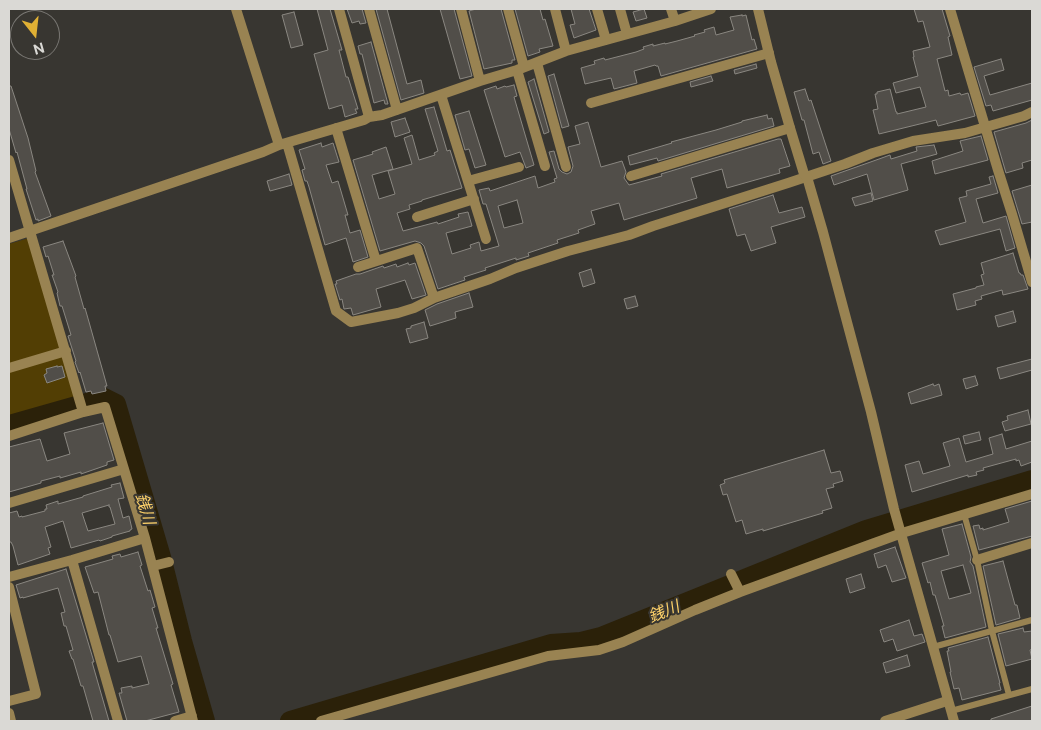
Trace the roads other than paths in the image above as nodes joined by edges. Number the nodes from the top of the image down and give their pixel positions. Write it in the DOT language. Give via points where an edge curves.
graph roads {
  1 [pos="236,9"];
  2 [pos="339,9"];
  3 [pos="369,9"];
  4 [pos="461,9"];
  5 [pos="508,9"];
  6 [pos="555,9"];
  7 [pos="597,9"];
  8 [pos="620,9"];
  9 [pos="671,9"];
  10 [pos="711,9"];
  11 [pos="758,9"];
  12 [pos="950,9"];
  13 [pos="675,21"];
  14 [pos="627,34"];
  15 [pos="606,40"];
  16 [pos="566,51"];
  17 [pos="769,53"];
  18 [pos="537,63"];
  19 [pos="521,69"];
  20 [pos="480,81"];
  21 [pos="441,95"];
  22 [pos="591,103"];
  23 [pos="397,110"];
  24 [pos="1032,112"];
  25 [pos="369,117"];
  26 [pos="985,127"];
  27 [pos="336,128"];
  28 [pos="790,128"];
  29 [pos="283,144"];
  30 [pos="9,160"];
  31 [pos="519,166"];
  32 [pos="545,166"];
  33 [pos="566,167"];
  34 [pos="631,176"];
  35 [pos="807,177"];
  36 [pos="468,181"];
  37 [pos="474,198"];
  38 [pos="417,217"];
  39 [pos="30,231"];
  40 [pos="9,238"];
  41 [pos="486,238"];
  42 [pos="376,261"];
  43 [pos="358,267"];
  44 [pos="1032,282"];
  45 [pos="434,298"];
  46 [pos="66,351"];
  47 [pos="9,368"];
  48 [pos="81,407"];
  49 [pos="9,436"];
  50 [pos="124,469"];
  51 [pos="1032,494"];
  52 [pos="9,502"];
  53 [pos="964,514"];
  54 [pos="901,531"];
  55 [pos="145,538"];
  56 [pos="1032,543"];
  57 [pos="72,560"];
  58 [pos="977,560"];
  59 [pos="169,562"];
  60 [pos="152,566"];
  61 [pos="732,575"];
  62 [pos="9,577"];
  63 [pos="9,587"];
  64 [pos="739,590"];
  65 [pos="1032,620"];
  66 [pos="992,631"];
  67 [pos="933,647"];
  68 [pos="1032,689"];
  69 [pos="1009,695"];
  70 [pos="9,701"];
  71 [pos="947,701"];
  72 [pos="9,713"];
  73 [pos="952,716"];
  74 [pos="193,719"];
  75 [pos="11,721"];
  76 [pos="118,721"];
  77 [pos="175,721"];
  78 [pos="321,721"];
  79 [pos="884,721"];
  1 -- 29 [label="street"];
  2 -- 25 [label="street"];
  3 -- 23 [label="street"];
  4 -- 20 [label="street"];
  5 -- 19 [label="street"];
  6 -- 16 [label="street"];
  7 -- 15 [label="street"];
  8 -- 14 [label="street"];
  9 -- 13 [label="street"];
  10 -- 13 [label="street"];
  11 -- 17 [label="street"];
  12 -- 26 [label="street"];
  13 -- 14 [label="street"];
  14 -- 15 [label="street"];
  15 -- 16 [label="street"];
  16 -- 18 [label="street"];
  17 -- 22 [label="street"];
  17 -- 28 [label="street"];
  18 -- 19 [label="street"];
  18 -- 33 [label="street"];
  19 -- 20 [label="street"];
  19 -- 32 [label="street"];
  20 -- 21 [label="street"];
  21 -- 23 [label="street"];
  21 -- 36 [label="street"];
  23 -- 25 [label="street"];
  24 -- 26 [label="street"];
  25 -- 27 [label="street"];
  26 -- 35 [label="street" via="914,141"];
  26 -- 44 [label="street"];
  27 -- 29 [label="street"];
  27 -- 42 [label="street"];
  28 -- 34 [label="street"];
  28 -- 35 [label="street"];
  29 -- 39 [label="street"];
  29 -- 45 [label="street" via="336,311 351,322 398,313"];
  30 -- 39 [label="street"];
  31 -- 36 [label="street"];
  35 -- 45 [label="street" via="629,235 568,251"];
  35 -- 54 [label="street"];
  36 -- 37 [label="street"];
  37 -- 38 [label="street"];
  37 -- 41 [label="street"];
  39 -- 40 [label="street"];
  39 -- 46 [label="street"];
  42 -- 43 [label="street"];
  42 -- 45 [label="street" via="417,248"];
  46 -- 47 [label="street"];
  46 -- 48 [label="street"];
  48 -- 49 [label="street"];
  48 -- 50 [label="street" via="105,407"];
  50 -- 52 [label="street"];
  50 -- 55 [label="street"];
  51 -- 53 [label="street"];
  53 -- 54 [label="street"];
  53 -- 58 [label="lane"];
  54 -- 64 [label="street"];
  54 -- 67 [label="street"];
  55 -- 57 [label="street"];
  55 -- 60 [label="street"];
  56 -- 58 [label="street"];
  57 -- 62 [label="street"];
  57 -- 76 [label="street"];
  58 -- 66 [label="lane"];
  59 -- 60 [label="street"];
  60 -- 74 [label="street"];
  61 -- 64 [label="street"];
  63 -- 70 [label="street" via="36,694"];
  64 -- 78 [label="street" via="599,650 548,656"];
  65 -- 66 [label="lane"];
  66 -- 67 [label="lane"];
  66 -- 69 [label="lane"];
  67 -- 71 [label="street"];
  68 -- 69 [label="lane"];
  69 -- 73 [label="lane"];
  71 -- 73 [label="street"];
  71 -- 79 [label="street"];
  72 -- 75 [label="street"];
  74 -- 77 [label="street"];
}
